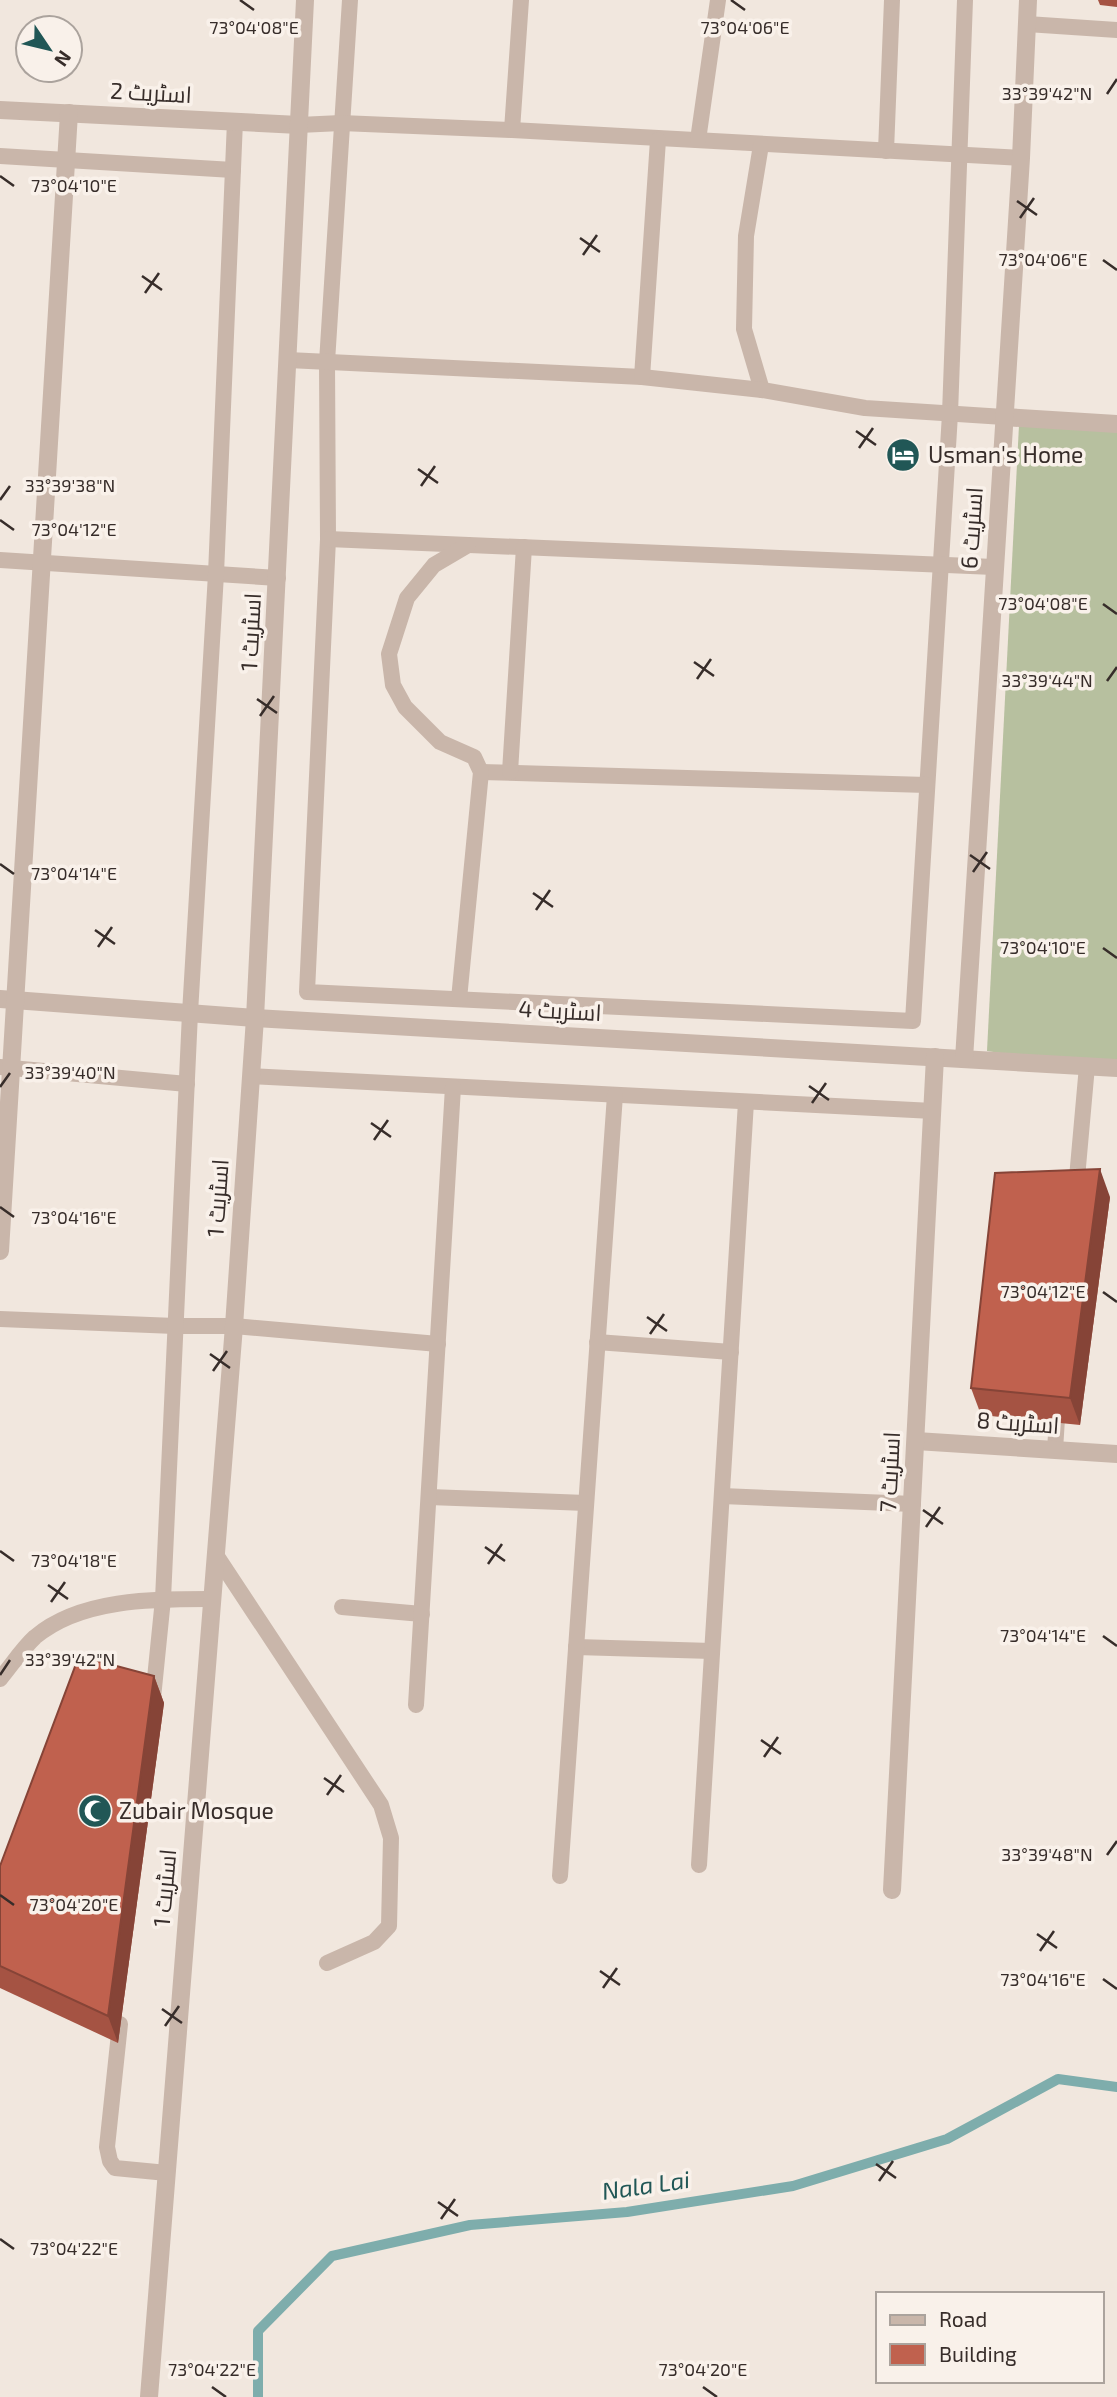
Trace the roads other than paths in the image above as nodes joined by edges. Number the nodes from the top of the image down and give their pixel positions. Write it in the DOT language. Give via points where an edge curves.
graph roads {
  1 [pos="305,0"];
  2 [pos="350,0"];
  3 [pos="521,0"];
  4 [pos="718,0"];
  5 [pos="892,0"];
  6 [pos="965,0"];
  7 [pos="1028,0"];
  8 [pos="1027,24"];
  9 [pos="1117,30"];
  10 [pos="0,110"];
  11 [pos="69,113"];
  12 [pos="235,121"];
  13 [pos="341,123"];
  14 [pos="299,125"];
  15 [pos="512,130"];
  16 [pos="658,140"];
  17 [pos="698,141"];
  18 [pos="761,145"];
  19 [pos="886,151"];
  20 [pos="958,155"];
  21 [pos="0,156"];
  22 [pos="65,159"];
  23 [pos="1021,159"];
  24 [pos="233,170"];
  25 [pos="288,360"];
  26 [pos="327,362"];
  27 [pos="642,377"];
  28 [pos="762,390"];
  29 [pos="950,414"];
  30 [pos="1004,417"];
  31 [pos="1117,424"];
  32 [pos="328,539"];
  33 [pos="468,545"];
  34 [pos="524,547"];
  35 [pos="0,559"];
  36 [pos="42,562"];
  37 [pos="940,564"];
  38 [pos="994,567"];
  39 [pos="216,574"];
  40 [pos="278,578"];
  41 [pos="481,772"];
  42 [pos="510,772"];
  43 [pos="927,785"];
  44 [pos="459,999"];
  45 [pos="8,1000"];
  46 [pos="190,1013"];
  47 [pos="255,1018"];
  48 [pos="935,1057"];
  49 [pos="964,1059"];
  50 [pos="1087,1066"];
  51 [pos="6,1067"];
  52 [pos="1117,1068"];
  53 [pos="251,1076"];
  54 [pos="187,1084"];
  55 [pos="453,1087"];
  56 [pos="615,1095"];
  57 [pos="746,1102"];
  58 [pos="933,1111"];
  59 [pos="2,1202"];
  60 [pos="1075,1203"];
  61 [pos="0,1251"];
  62 [pos="0,1319"];
  63 [pos="175,1326"];
  64 [pos="234,1326"];
  65 [pos="597,1342"];
  66 [pos="438,1344"];
  67 [pos="731,1352"];
  68 [pos="1060,1381"];
  69 [pos="916,1441"];
  70 [pos="1055,1450"];
  71 [pos="1117,1454"];
  72 [pos="722,1496"];
  73 [pos="429,1497"];
  74 [pos="586,1503"];
  75 [pos="913,1504"];
  76 [pos="216,1555"];
  77 [pos="163,1599"];
  78 [pos="213,1600"];
  79 [pos="342,1607"];
  80 [pos="422,1614"];
  81 [pos="576,1647"];
  82 [pos="712,1651"];
  83 [pos="0,1679"];
  84 [pos="416,1705"];
  85 [pos="152,1709"];
  86 [pos="699,1865"];
  87 [pos="560,1876"];
  88 [pos="892,1890"];
  89 [pos="327,1963"];
  90 [pos="121,2010"];
  91 [pos="167,2173"];
  92 [pos="149,2397"];
  1 -- 14 [label="street, اسٹریٹ 1"];
  2 -- 13 [label="lane"];
  3 -- 15 [label="lane"];
  4 -- 17 [label="lane"];
  5 -- 19 [label="lane"];
  6 -- 20 [label="lane"];
  7 -- 8 [label="street, اسٹریٹ 6"];
  8 -- 9 [label="lane"];
  8 -- 23 [label="street, اسٹریٹ 6"];
  10 -- 11 [label="street, اسٹریٹ 2"];
  11 -- 12 [label="street, اسٹریٹ 2"];
  11 -- 22 [label="street"];
  12 -- 14 [label="street, اسٹریٹ 2"];
  12 -- 24 [label="lane"];
  13 -- 14 [label="lane"];
  13 -- 15 [label="lane"];
  13 -- 26 [label="lane"];
  14 -- 25 [label="street, اسٹریٹ 1"];
  15 -- 16 [label="lane"];
  16 -- 17 [label="lane"];
  16 -- 27 [label="lane"];
  17 -- 18 [label="lane"];
  18 -- 19 [label="lane"];
  18 -- 28 [label="lane" via="746,236 744,329"];
  19 -- 20 [label="lane"];
  20 -- 23 [label="lane"];
  20 -- 29 [label="lane"];
  21 -- 22 [label="lane"];
  22 -- 24 [label="lane"];
  22 -- 36 [label="street"];
  23 -- 30 [label="street, اسٹریٹ 6"];
  24 -- 39 [label="lane"];
  25 -- 26 [label="lane"];
  25 -- 40 [label="street, اسٹریٹ 1"];
  26 -- 27 [label="lane"];
  26 -- 32 [label="lane"];
  27 -- 28 [label="lane"];
  28 -- 29 [label="lane" via="865,408"];
  29 -- 30 [label="lane"];
  29 -- 37 [label="lane"];
  30 -- 31 [label="street"];
  30 -- 38 [label="street, اسٹریٹ 6"];
  32 -- 33 [label="lane"];
  32 -- 44 [label="lane" via="307,992"];
  33 -- 34 [label="lane"];
  33 -- 41 [label="lane" via="434,565 407,598 389,654 393,685 405,707 440,742 474,757"];
  34 -- 37 [label="lane"];
  34 -- 42 [label="lane"];
  35 -- 36 [label="lane"];
  36 -- 39 [label="lane"];
  36 -- 45 [label="street"];
  37 -- 38 [label="lane"];
  37 -- 43 [label="lane"];
  38 -- 49 [label="street, اسٹریٹ 6"];
  39 -- 40 [label="lane"];
  39 -- 46 [label="lane"];
  40 -- 47 [label="street, اسٹریٹ 1"];
  41 -- 42 [label="lane"];
  41 -- 44 [label="lane"];
  42 -- 43 [label="lane"];
  43 -- 44 [label="lane" via="913,1021"];
  45 -- 46 [label="street, اسٹریٹ 4"];
  45 -- 51 [label="street"];
  46 -- 47 [label="street, اسٹریٹ 4"];
  46 -- 54 [label="lane"];
  47 -- 48 [label="street, اسٹریٹ 4"];
  47 -- 53 [label="street, اسٹریٹ 1"];
  48 -- 49 [label="street, اسٹریٹ 4"];
  48 -- 58 [label="street, اسٹریٹ 7"];
  49 -- 50 [label="street, اسٹریٹ 4"];
  50 -- 52 [label="street, اسٹریٹ 4"];
  50 -- 60 [label="lane"];
  51 -- 54 [label="lane"];
  51 -- 59 [label="street"];
  53 -- 55 [label="lane"];
  53 -- 64 [label="street, اسٹریٹ 1"];
  54 -- 63 [label="lane"];
  55 -- 56 [label="lane"];
  55 -- 66 [label="lane"];
  56 -- 57 [label="lane"];
  56 -- 65 [label="lane"];
  57 -- 58 [label="lane"];
  57 -- 67 [label="lane"];
  58 -- 69 [label="street, اسٹریٹ 7"];
  59 -- 61 [label="street"];
  62 -- 63 [label="lane"];
  63 -- 64 [label="lane"];
  63 -- 77 [label="lane"];
  64 -- 66 [label="lane"];
  64 -- 76 [label="street, اسٹریٹ 1"];
  65 -- 67 [label="lane"];
  65 -- 74 [label="lane"];
  66 -- 73 [label="lane"];
  67 -- 72 [label="lane"];
  68 -- 70 [label="lane"];
  69 -- 70 [label="street, اسٹریٹ 8"];
  69 -- 75 [label="street, اسٹریٹ 7"];
  70 -- 71 [label="street, اسٹریٹ 8"];
  72 -- 75 [label="lane"];
  72 -- 82 [label="lane"];
  73 -- 74 [label="lane"];
  73 -- 80 [label="lane"];
  74 -- 81 [label="lane"];
  75 -- 88 [label="street, اسٹریٹ 7"];
  76 -- 78 [label="street, اسٹریٹ 1"];
  76 -- 89 [label="lane" via="380,1805 391,1838 389,1926 374,1942"];
  77 -- 78 [label="lane"];
  77 -- 83 [label="lane" via="94,1607 47,1629"];
  77 -- 85 [label="lane"];
  78 -- 91 [label="street, اسٹریٹ 1"];
  79 -- 80 [label="lane"];
  80 -- 84 [label="lane"];
  81 -- 82 [label="lane"];
  81 -- 87 [label="lane"];
  82 -- 86 [label="lane"];
  90 -- 91 [label="lane" via="107,2147 110,2161 115,2168"];
  91 -- 92 [label="street, اسٹریٹ 1"];
}
